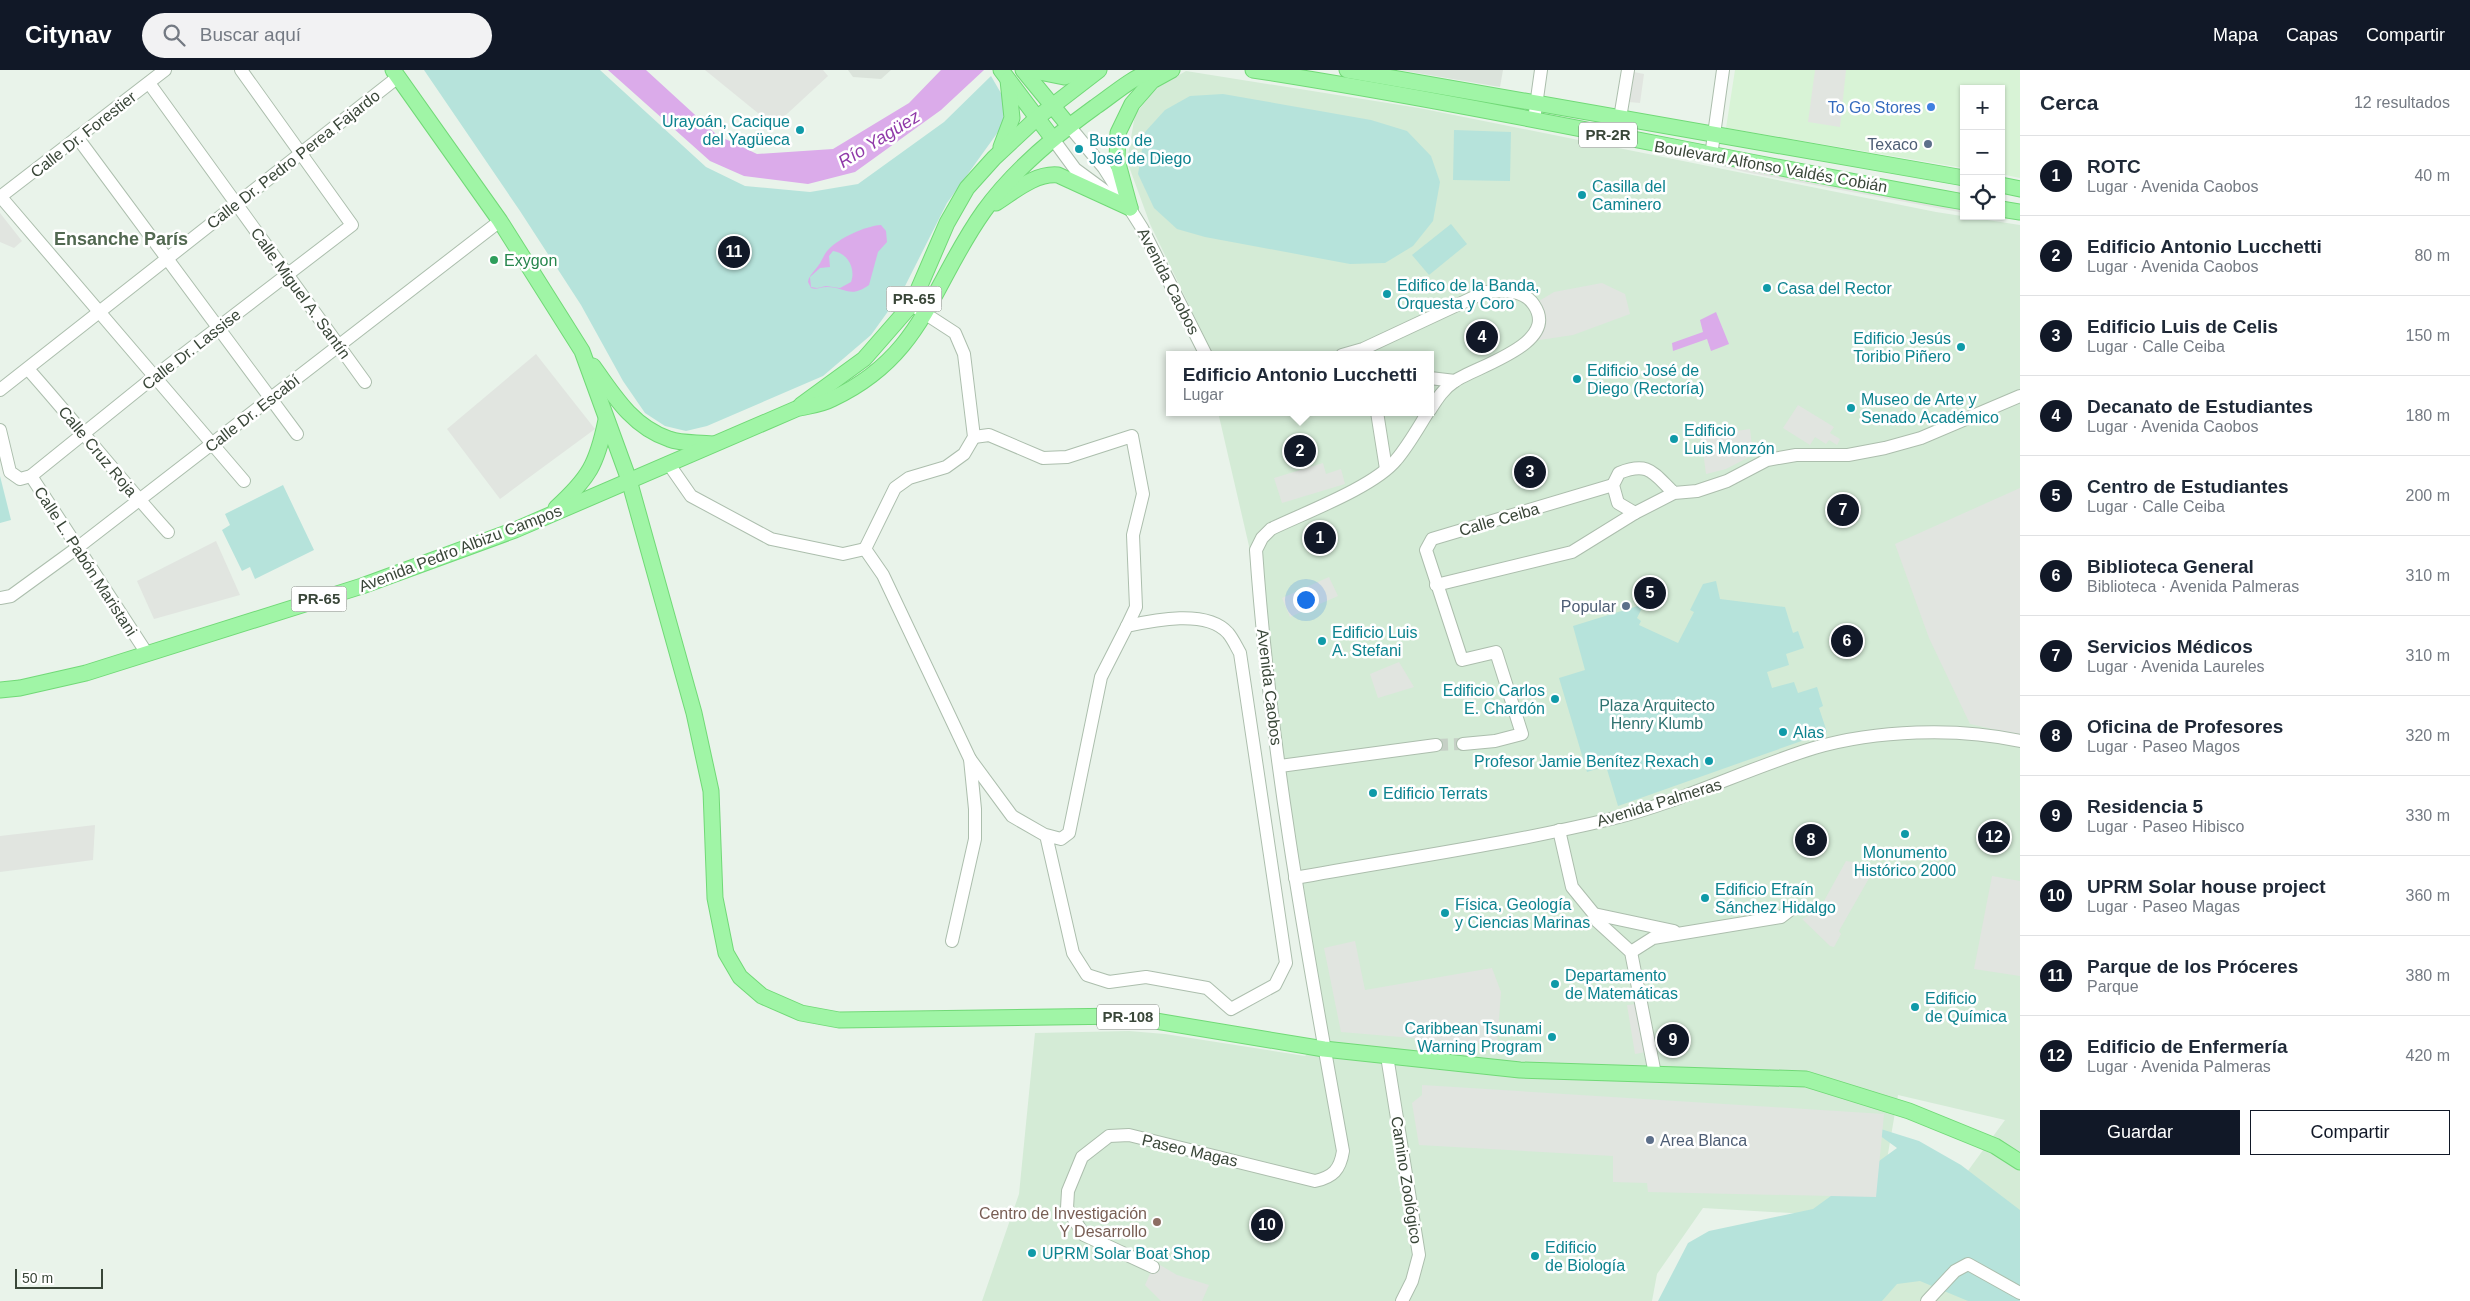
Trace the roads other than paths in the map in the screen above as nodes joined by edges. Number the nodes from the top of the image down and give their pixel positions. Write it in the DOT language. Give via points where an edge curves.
graph roads {
  1 [pos="165,70"];
  2 [pos="241,70"];
  3 [pos="1023,70"];
  4 [pos="1029,70"];
  5 [pos="1087,70"];
  6 [pos="1099,70"];
  7 [pos="1156,70"];
  8 [pos="1172,70"];
  9 [pos="1253,70"];
  10 [pos="1347,70"];
  11 [pos="1541,70"];
  12 [pos="1628,70"];
  13 [pos="1723,70"];
  14 [pos="396,73"];
  15 [pos="1005,74"];
  16 [pos="149,83"];
  17 [pos="1537,102"];
  18 [pos="1052,104"];
  19 [pos="1038,117"];
  20 [pos="1620,118"];
  21 [pos="1534,120"];
  22 [pos="1069,126"];
  23 [pos="1713,135"];
  24 [pos="77,137"];
  25 [pos="1053,139"];
  26 [pos="1822,152"];
  27 [pos="301,153"];
  28 [pos="1711,156"];
  29 [pos="994,158"];
  30 [pos="1960,177"];
  31 [pos="2005,186"];
  32 [pos="1895,188"];
  33 [pos="2020,189"];
  34 [pos="0,197"];
  35 [pos="1960,201"];
  36 [pos="236,204"];
  37 [pos="1130,208"];
  38 [pos="2005,209"];
  39 [pos="984,210"];
  40 [pos="2020,212"];
  41 [pos="500,221"];
  42 [pos="168,257"];
  43 [pos="288,274"];
  44 [pos="912,304"];
  45 [pos="99,312"];
  46 [pos="925,315"];
  47 [pos="219,327"];
  48 [pos="338,346"];
  49 [pos="582,351"];
  50 [pos="1204,351"];
  51 [pos="1356,351"];
  52 [pos="28,369"];
  53 [pos="156,376"];
  54 [pos="1434,378"];
  55 [pos="1455,381"];
  56 [pos="365,382"];
  57 [pos="0,390"];
  58 [pos="2020,396"];
  59 [pos="271,398"];
  60 [pos="1434,404"];
  61 [pos="796,409"];
  62 [pos="1378,416"];
  63 [pos="1426,416"];
  64 [pos="606,418"];
  65 [pos="0,430"];
  66 [pos="84,432"];
  67 [pos="297,434"];
  68 [pos="974,437"];
  69 [pos="713,444"];
  70 [pos="211,445"];
  71 [pos="668,463"];
  72 [pos="1386,469"];
  73 [pos="31,476"];
  74 [pos="629,480"];
  75 [pos="244,482"];
  76 [pos="1613,485"];
  77 [pos="1674,493"];
  78 [pos="139,500"];
  79 [pos="1635,513"];
  80 [pos="545,517"];
  81 [pos="168,532"];
  82 [pos="77,548"];
  83 [pos="865,549"];
  84 [pos="1436,585"];
  85 [pos="0,598"];
  86 [pos="1127,626"];
  87 [pos="146,652"];
  88 [pos="0,690"];
  89 [pos="2020,741"];
  90 [pos="1463,744"];
  91 [pos="1436,745"];
  92 [pos="970,759"];
  93 [pos="1280,766"];
  94 [pos="1559,830"];
  95 [pos="1046,835"];
  96 [pos="1295,878"];
  97 [pos="1794,907"];
  98 [pos="1594,914"];
  99 [pos="1681,933"];
  100 [pos="952,941"];
  101 [pos="1631,952"];
  102 [pos="1324,1049"];
  103 [pos="1387,1056"];
  104 [pos="1655,1074"];
  105 [pos="2020,1162"];
  106 [pos="1153,1267"];
  107 [pos="2020,1293"];
  108 [pos="1402,1301"];
  109 [pos="1927,1301"];
  1 -- 16 [label="street, Calle Dr. Forestier"];
  2 -- 27 [label="street"];
  3 -- 18 [label="main road"];
  4 -- 5 [label="main road" via="1064,77"];
  6 -- 18 [label="main road"];
  7 -- 22 [label="main road" via="1122,88"];
  8 -- 37 [label="main road" via="1152,81 1132,104 1118,133 1117,160"];
  9 -- 21 [label="main road, Boulevard Alfonso Valdés Cobián / PR-2R" via="1382,90"];
  10 -- 17 [label="main road, Boulevard Alfonso Valdés Cobián / PR-2R"];
  11 -- 17 [label="street"];
  12 -- 20 [label="street"];
  13 -- 23 [label="street"];
  14 -- 27 [label="street, Calle Dr. Pedro Perea Fajardo"];
  14 -- 41 [label="main road, PR-108"];
  15 -- 19 [label="main road"];
  15 -- 29 [label="main road" via="1012,118 1005,140"];
  16 -- 24 [label="street, Calle Dr. Forestier"];
  16 -- 36 [label="street, Calle Miguel A. Santín"];
  17 -- 20 [label="main road, Boulevard Alfonso Valdés Cobián / PR-2R"];
  17 -- 21 [label="street"];
  18 -- 19 [label="main road, Avenida Pedro Albizu Campos / PR-65"];
  18 -- 22 [label="main road"];
  19 -- 25 [label="main road"];
  19 -- 29 [label="main road, Avenida Pedro Albizu Campos / PR-65"];
  20 -- 23 [label="main road, Boulevard Alfonso Valdés Cobián / PR-2R"];
  21 -- 28 [label="main road, Boulevard Alfonso Valdés Cobián / PR-2R"];
  22 -- 25 [label="main road, Avenida Pedro Albizu Campos / PR-65"];
  22 -- 37 [label="street, Avenida Caobos" via="1104,168"];
  23 -- 26 [label="main road, Boulevard Alfonso Valdés Cobián / PR-2R"];
  23 -- 28 [label="street"];
  24 -- 34 [label="street, Calle Dr. Forestier"];
  24 -- 42 [label="street"];
  25 -- 37 [label="street, Avenida Caobos" via="1075,169"];
  25 -- 39 [label="main road, Avenida Pedro Albizu Campos / PR-65"];
  26 -- 30 [label="main road, Boulevard Alfonso Valdés Cobián / PR-2R"];
  26 -- 32 [label="main road" via="1830,163 1878,173"];
  27 -- 36 [label="street, Calle Dr. Pedro Perea Fajardo"];
  27 -- 43 [label="street, Calle Dr. Lassise" via="352,225"];
  28 -- 32 [label="main road, Boulevard Alfonso Valdés Cobián / PR-2R"];
  29 -- 44 [label="main road, Avenida Pedro Albizu Campos / PR-65" via="962,195"];
  31 -- 33 [label="main road"];
  32 -- 35 [label="main road, Boulevard Alfonso Valdés Cobián / PR-2R"];
  34 -- 45 [label="street"];
  36 -- 42 [label="street, Calle Dr. Pedro Perea Fajardo"];
  36 -- 43 [label="street, Calle Miguel A. Santín"];
  37 -- 39 [label="main road" via="1050,174 1031,181"];
  37 -- 50 [label="street, Avenida Caobos"];
  38 -- 40 [label="main road"];
  39 -- 46 [label="main road, Avenida Pedro Albizu Campos / PR-65"];
  41 -- 48 [label="street, Calle Dr. Escabí"];
  41 -- 49 [label="main road, PR-108"];
  42 -- 45 [label="street, Calle Dr. Pedro Perea Fajardo"];
  42 -- 47 [label="street"];
  43 -- 47 [label="street, Calle Dr. Lassise"];
  43 -- 48 [label="street, Calle Miguel A. Santín"];
  44 -- 46 [label="street"];
  44 -- 61 [label="main road, Avenida Pedro Albizu Campos / PR-65" via="864,359"];
  45 -- 52 [label="street, Calle Dr. Pedro Perea Fajardo"];
  45 -- 53 [label="street"];
  46 -- 61 [label="main road, Avenida Pedro Albizu Campos / PR-65" via="910,339 878,372 831,400"];
  46 -- 68 [label="street" via="955,333 964,354"];
  47 -- 53 [label="street, Calle Dr. Lassise"];
  47 -- 59 [label="street"];
  48 -- 56 [label="street, Calle Miguel A. Santín"];
  48 -- 59 [label="street, Calle Dr. Escabí"];
  49 -- 64 [label="main road, PR-108"];
  49 -- 69 [label="main road" via="623,408 644,428 671,440"];
  51 -- 55 [label="street, Avenida Caobos" via="1485,292 1505,290 1524,295 1534,304 1539,316 1536,332 1518,350"];
  52 -- 57 [label="street, Calle Dr. Pedro Perea Fajardo"];
  52 -- 66 [label="street, Calle Cruz Roja"];
  53 -- 66 [label="street, Calle Dr. Lassise"];
  53 -- 70 [label="street"];
  54 -- 55 [label="street"];
  55 -- 60 [label="street, Avenida Caobos"];
  58 -- 77 [label="street" via="1921,438 1848,455 1796,455 1767,460 1727,481 1697,491"];
  59 -- 67 [label="street"];
  59 -- 70 [label="street, Calle Dr. Escabí"];
  61 -- 69 [label="main road, Avenida Pedro Albizu Campos / PR-65"];
  62 -- 72 [label="street"];
  63 -- 72 [label="street, Avenida Caobos"];
  64 -- 74 [label="main road, PR-108"];
  64 -- 80 [label="main road" via="600,450 591,470 578,488"];
  65 -- 73 [label="street, Calle L. Pabón Maristani" via="10,472 20,479"];
  66 -- 73 [label="street, Calle Dr. Lassise"];
  66 -- 78 [label="street, Calle Cruz Roja"];
  68 -- 83 [label="street" via="964,454 946,467 909,478 895,488"];
  68 -- 86 [label="street" via="989,435 1042,458 1067,457 1132,436 1143,494 1133,535 1136,607"];
  69 -- 71 [label="main road, Avenida Pedro Albizu Campos / PR-65"];
  70 -- 75 [label="street"];
  70 -- 78 [label="street, Calle Dr. Escabí"];
  71 -- 74 [label="main road, Avenida Pedro Albizu Campos / PR-65"];
  71 -- 83 [label="street" via="691,496 771,539 843,554"];
  72 -- 93 [label="street, Avenida Caobos" via="1368,482 1271,529 1256,550"];
  73 -- 82 [label="street, Calle L. Pabón Maristani"];
  74 -- 80 [label="main road, Avenida Pedro Albizu Campos / PR-65"];
  74 -- 102 [label="main road, PR-108" via="694,713 711,792 715,898 726,953 740,977 762,996 801,1014 839,1020 1126,1016"];
  76 -- 77 [label="street" via="1619,473 1636,466 1651,471"];
  76 -- 79 [label="street" via="1618,503"];
  76 -- 84 [label="street, Calle Ceiba" via="1432,539 1426,550"];
  77 -- 79 [label="street"];
  78 -- 81 [label="street, Calle Cruz Roja"];
  78 -- 82 [label="street, Calle Dr. Escabí"];
  79 -- 84 [label="street" via="1572,552"];
  80 -- 87 [label="main road, Avenida Pedro Albizu Campos / PR-65" via="362,586"];
  82 -- 85 [label="street, Calle Dr. Escabí" via="11,596"];
  82 -- 87 [label="street, Calle L. Pabón Maristani"];
  83 -- 92 [label="street" via="883,575"];
  84 -- 90 [label="street, Calle Ceiba" via="1462,660 1496,652 1522,734"];
  86 -- 95 [label="street" via="1101,677 1069,833 1061,839"];
  86 -- 95 [label="street" via="1163,618 1205,620 1227,632 1240,653 1286,963 1275,985 1231,1009 1207,988 1146,977 1109,982 1087,975 1073,953"];
  87 -- 88 [label="main road, Avenida Pedro Albizu Campos / PR-65" via="86,673"];
  89 -- 94 [label="street, Avenida Palmeras" via="1979,733 1869,735 1814,748 1681,798"];
  91 -- 93 [label="street"];
  92 -- 95 [label="street" via="1012,816"];
  92 -- 100 [label="street" via="975,839"];
  93 -- 96 [label="street, Avenida Caobos"];
  94 -- 96 [label="street, Avenida Palmeras"];
  94 -- 98 [label="street" via="1572,887"];
  96 -- 102 [label="street, Avenida Caobos"];
  97 -- 99 [label="street" via="1782,917"];
  98 -- 99 [label="street"];
  98 -- 101 [label="street" via="1597,921"];
  99 -- 101 [label="street" via="1653,938"];
  101 -- 104 [label="street"];
  102 -- 103 [label="main road, PR-108"];
  102 -- 106 [label="street, Paseo Magas" via="1343,1151 1337,1171 1328,1178 1315,1181 1300,1178 1130,1135 1109,1136 1082,1157 1068,1191 1067,1208 1084,1235"];
  103 -- 104 [label="main road, PR-108" via="1520,1070"];
  103 -- 108 [label="street, Camino Zoológico" via="1419,1255"];
  104 -- 105 [label="main road, PR-108" via="1806,1079 1910,1111 1995,1146"];
  107 -- 109 [label="street" via="1968,1264 1955,1271"];
}
